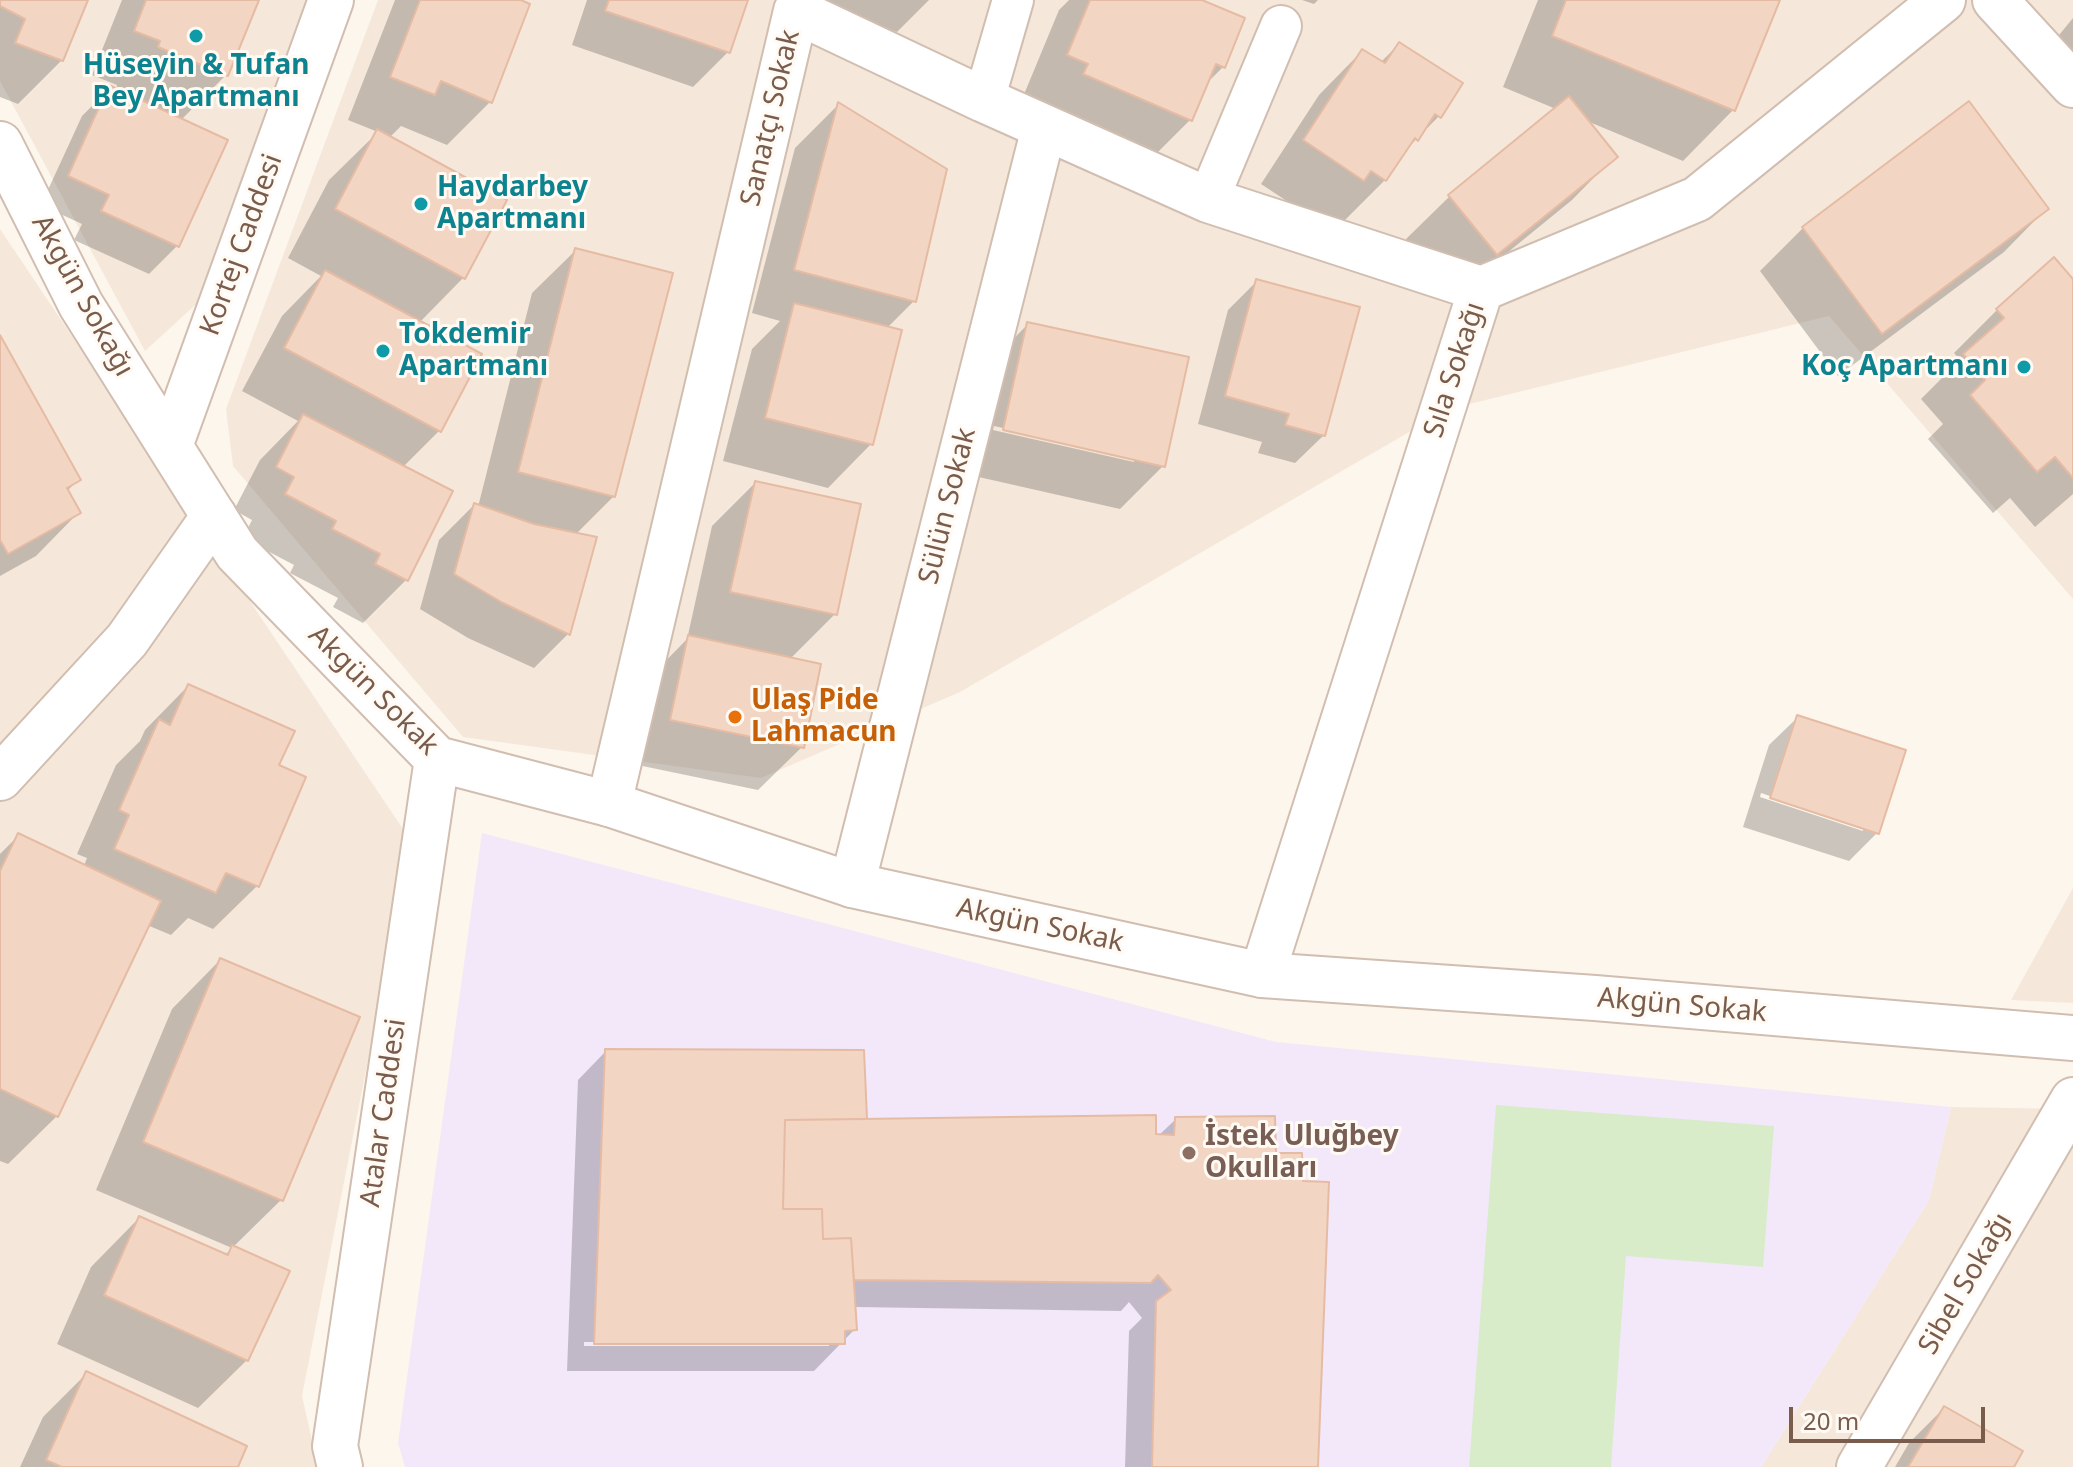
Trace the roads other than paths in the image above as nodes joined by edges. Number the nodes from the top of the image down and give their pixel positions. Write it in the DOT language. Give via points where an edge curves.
graph roads {
  1 [pos="331,0"];
  2 [pos="1013,0"];
  3 [pos="1943,0"];
  4 [pos="1995,0"];
  5 [pos="1281,26"];
  6 [pos="2073,85"];
  7 [pos="984,100"];
  8 [pos="1044,128"];
  9 [pos="0,144"];
  10 [pos="1208,200"];
  11 [pos="1481,289"];
  12 [pos="170,446"];
  13 [pos="214,516"];
  14 [pos="437,759"];
  15 [pos="0,778"];
  16 [pos="609,804"];
  17 [pos="852,885"];
  18 [pos="1262,975"];
  19 [pos="2073,1038"];
  20 [pos="2073,1100"];
  21 [pos="333,1460"];
  22 [pos="1859,1467"];
  1 -- 12 [label="street, Kortej Caddesi"];
  2 -- 7 [label="lane"];
  3 -- 11 [label="street, Sıla Sokağı" via="1697,199"];
  4 -- 6 [label="street"];
  5 -- 10 [label="lane"];
  7 -- 8 [label="street, Sanatçı Sokak"];
  7 -- 16 [label="street, Sanatçı Sokak" via="796,11"];
  8 -- 10 [label="street, Sanatçı Sokak"];
  8 -- 17 [label="street, Sülün Sokak"];
  9 -- 12 [label="street, Akgün Sokağı" via="81,305"];
  10 -- 11 [label="street, Sanatçı Sokak"];
  11 -- 18 [label="street, Sıla Sokağı"];
  12 -- 13 [label="street, Akgün Sokak"];
  13 -- 14 [label="street, Akgün Sokak" via="237,553"];
  13 -- 15 [label="street" via="127,640"];
  14 -- 16 [label="street, Akgün Sokak"];
  14 -- 21 [label="street, Atalar Caddesi"];
  16 -- 17 [label="street, Akgün Sokak"];
  17 -- 18 [label="street, Akgün Sokak"];
  18 -- 19 [label="street, Akgün Sokak"];
  20 -- 22 [label="street, Sibel Sokağı"];
}
